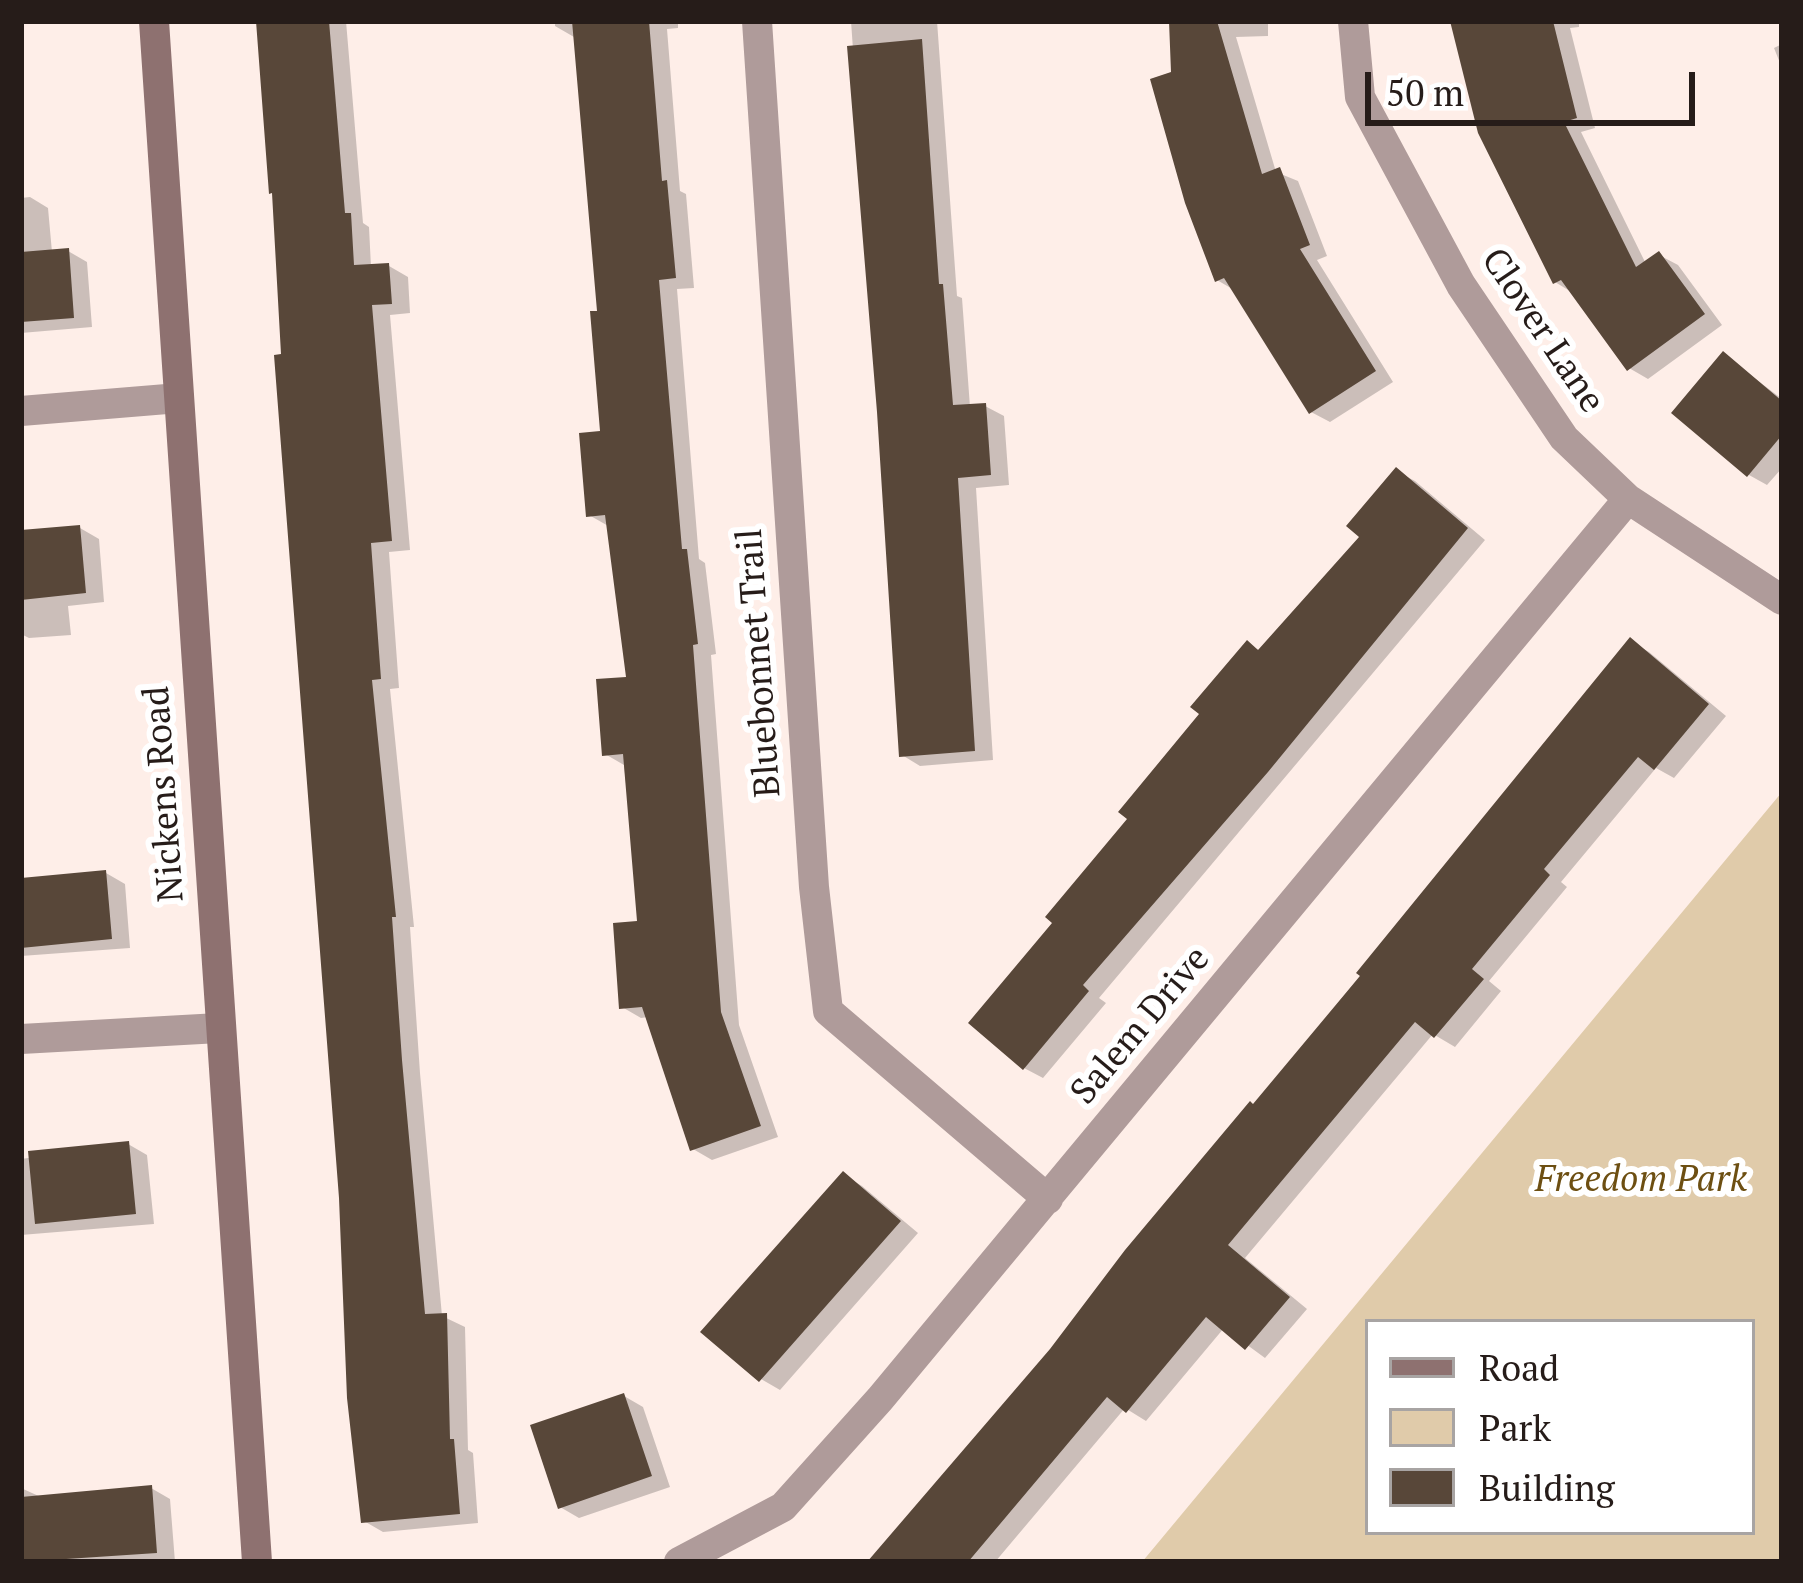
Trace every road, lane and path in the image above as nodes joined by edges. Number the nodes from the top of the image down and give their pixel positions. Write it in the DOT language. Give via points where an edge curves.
graph roads {
  1 [pos="154,21"];
  2 [pos="757,21"];
  3 [pos="1353,21"];
  4 [pos="179,398"];
  5 [pos="21,411"];
  6 [pos="1628,499"];
  7 [pos="1782,600"];
  8 [pos="219,1028"];
  9 [pos="21,1039"];
  10 [pos="1048,1199"];
  11 [pos="257,1562"];
  12 [pos="679,1562"];
  1 -- 4 [label="street, Nickens Road"];
  2 -- 10 [label="street, Bluebonnet Trail" via="828,1011"];
  3 -- 6 [label="street, Clover Lane" via="1360,97 1461,285 1564,438"];
  4 -- 5 [label="street"];
  4 -- 8 [label="street, Nickens Road"];
  6 -- 7 [label="street, Clover Lane"];
  6 -- 10 [label="street, Salem Drive"];
  8 -- 9 [label="street"];
  8 -- 11 [label="street, Nickens Road"];
  10 -- 12 [label="street, Salem Drive" via="783,1507"];
}
